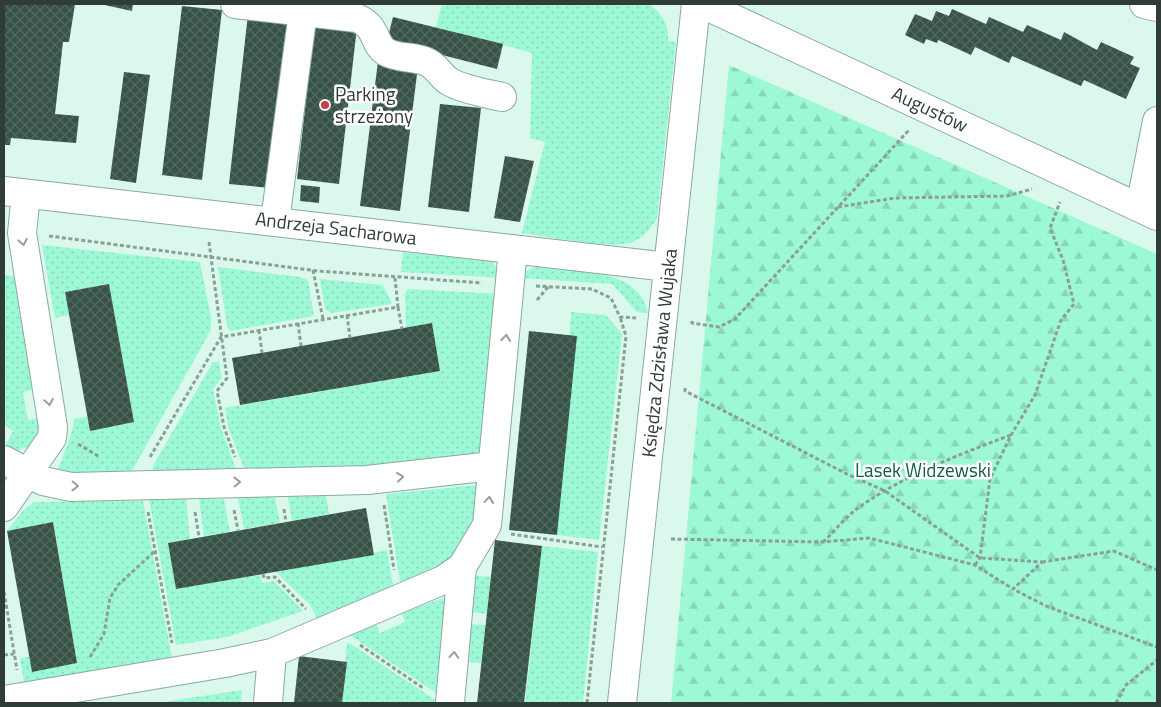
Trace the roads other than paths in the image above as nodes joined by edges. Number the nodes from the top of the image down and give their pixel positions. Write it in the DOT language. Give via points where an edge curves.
graph roads {
  1 [pos="235,4"];
  2 [pos="696,4"];
  3 [pos="702,4"];
  4 [pos="1144,4"];
  5 [pos="1157,7"];
  6 [pos="303,12"];
  7 [pos="502,97"];
  8 [pos="1157,120"];
  9 [pos="15,192"];
  10 [pos="1149,212"];
  11 [pos="275,221"];
  12 [pos="513,249"];
  13 [pos="668,267"];
  14 [pos="4,460"];
  15 [pos="492,466"];
  16 [pos="28,475"];
  17 [pos="4,507"];
  18 [pos="462,567"];
  19 [pos="272,653"];
  20 [pos="12,698"];
  21 [pos="440,698"];
  22 [pos="268,703"];
  23 [pos="622,703"];
  1 -- 6 [label="street"];
  2 -- 13 [label="street, Księdza Zdzisława Wujaka"];
  3 -- 10 [label="street, Augustów"];
  4 -- 5 [label="street"];
  6 -- 7 [label="street" via="357,18 374,31 388,53 421,59 458,86"];
  6 -- 11 [label="street"];
  8 -- 10 [label="street"];
  9 -- 11 [label="street, Andrzeja Sacharowa"];
  9 -- 16 [label="street, one-way" via="53,427 52,438"];
  11 -- 12 [label="street, Andrzeja Sacharowa"];
  12 -- 13 [label="street, Andrzeja Sacharowa"];
  15 -- 12 [label="street, one-way"];
  13 -- 23 [label="street, Księdza Zdzisława Wujaka"];
  14 -- 16 [label="street"];
  16 -- 15 [label="street, one-way" via="56,485 142,485 381,479"];
  18 -- 15 [label="street, one-way" via="487,525"];
  16 -- 17 [label="street"];
  18 -- 19 [label="street" via="443,580"];
  21 -- 18 [label="street, one-way"];
  19 -- 20 [label="street"];
  19 -- 22 [label="street"];
}
